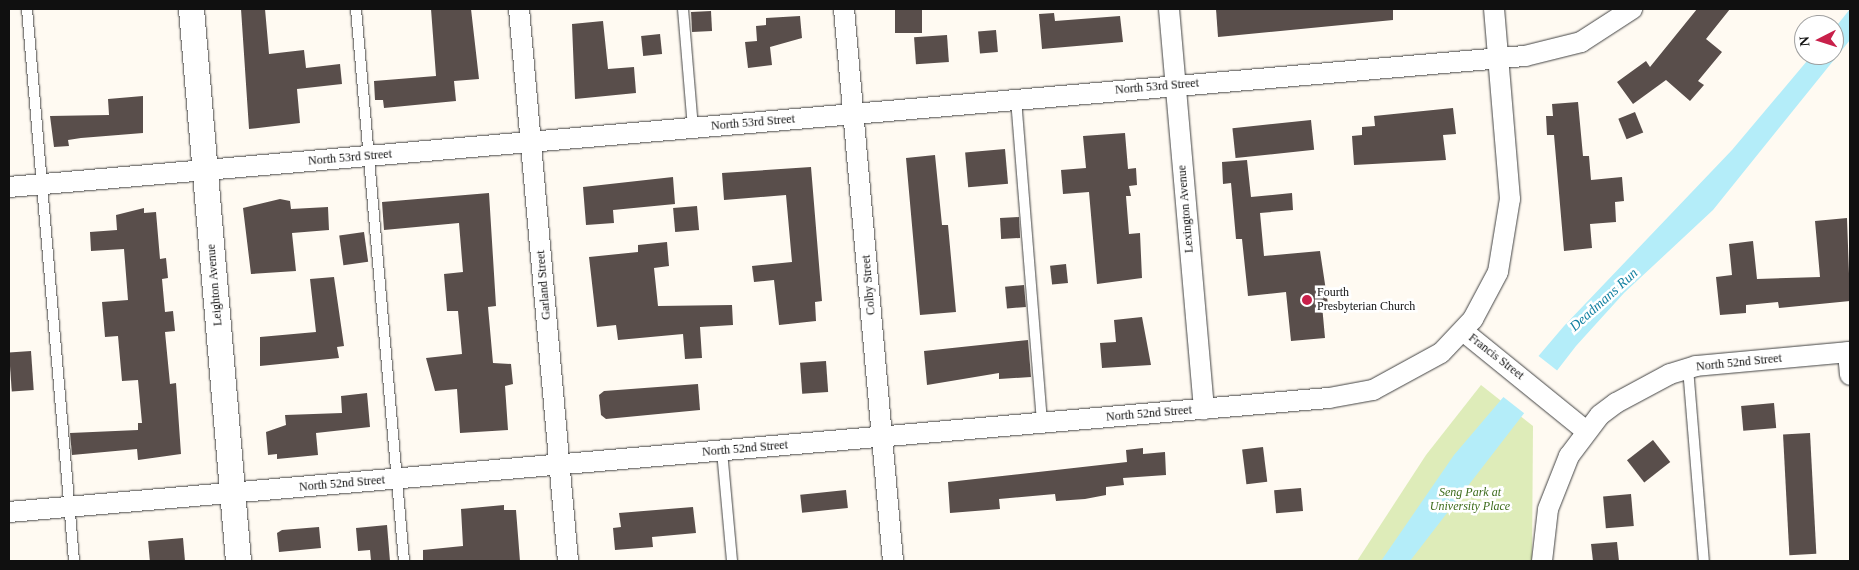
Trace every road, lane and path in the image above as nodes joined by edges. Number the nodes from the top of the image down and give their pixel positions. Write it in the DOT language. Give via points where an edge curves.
graph roads {
  1 [pos="27,9"];
  2 [pos="191,9"];
  3 [pos="356,9"];
  4 [pos="519,9"];
  5 [pos="683,9"];
  6 [pos="844,9"];
  7 [pos="1169,9"];
  8 [pos="1494,9"];
  9 [pos="1632,9"];
  10 [pos="1498,59"];
  11 [pos="1175,86"];
  12 [pos="1016,99"];
  13 [pos="854,114"];
  14 [pos="693,128"];
  15 [pos="531,142"];
  16 [pos="369,156"];
  17 [pos="205,171"];
  18 [pos="42,184"];
  19 [pos="9,187"];
  20 [pos="1463,331"];
  21 [pos="1849,352"];
  22 [pos="1688,368"];
  23 [pos="1850,375"];
  24 [pos="1204,409"];
  25 [pos="1042,423"];
  26 [pos="1586,431"];
  27 [pos="882,436"];
  28 [pos="722,451"];
  29 [pos="559,465"];
  30 [pos="397,479"];
  31 [pos="233,493"];
  32 [pos="70,507"];
  33 [pos="9,512"];
  34 [pos="74,561"];
  35 [pos="238,561"];
  36 [pos="404,561"];
  37 [pos="568,561"];
  38 [pos="732,561"];
  39 [pos="893,561"];
  40 [pos="1542,561"];
  41 [pos="1704,561"];
  1 -- 18 [label="lane"];
  2 -- 17 [label="street, Leighton Avenue"];
  3 -- 16 [label="lane"];
  4 -- 15 [label="street, Garland Street"];
  5 -- 14 [label="lane"];
  6 -- 13 [label="street, Colby Street"];
  7 -- 11 [label="street, Lexington Avenue"];
  8 -- 10 [label="street, Francis Street"];
  9 -- 10 [label="street, North 53rd Street" via="1570,46"];
  10 -- 11 [label="street, North 53rd Street"];
  10 -- 20 [label="street, Francis Street" via="1510,217 1498,272"];
  11 -- 12 [label="street, North 53rd Street"];
  11 -- 24 [label="street, Lexington Avenue"];
  12 -- 13 [label="street, North 53rd Street"];
  12 -- 25 [label="lane"];
  13 -- 14 [label="street, North 53rd Street"];
  13 -- 27 [label="street, Colby Street"];
  14 -- 15 [label="street, North 53rd Street"];
  15 -- 16 [label="street, North 53rd Street"];
  15 -- 29 [label="street, Garland Street"];
  16 -- 17 [label="street, North 53rd Street"];
  16 -- 30 [label="lane"];
  17 -- 18 [label="street, North 53rd Street"];
  17 -- 31 [label="street, Leighton Avenue"];
  18 -- 19 [label="street, North 53rd Street"];
  18 -- 32 [label="lane"];
  20 -- 24 [label="street, North 52nd Street" via="1430,362 1373,390"];
  20 -- 26 [label="street, Francis Street"];
  21 -- 22 [label="street, North 52nd Street"];
  21 -- 23 [label="street"];
  22 -- 26 [label="street, North 52nd Street" via="1631,394"];
  22 -- 41 [label="lane"];
  24 -- 25 [label="street, North 52nd Street"];
  25 -- 27 [label="street, North 52nd Street"];
  26 -- 40 [label="street" via="1569,456 1548,509"];
  27 -- 28 [label="street, North 52nd Street"];
  27 -- 39 [label="street, Colby Street"];
  28 -- 29 [label="street, North 52nd Street"];
  28 -- 38 [label="lane"];
  29 -- 30 [label="street, North 52nd Street"];
  29 -- 37 [label="street, Garland Street"];
  30 -- 31 [label="street, North 52nd Street"];
  30 -- 36 [label="lane"];
  31 -- 32 [label="street, North 52nd Street"];
  31 -- 35 [label="street, Leighton Avenue"];
  32 -- 33 [label="street, North 52nd Street"];
  32 -- 34 [label="lane"];
}
